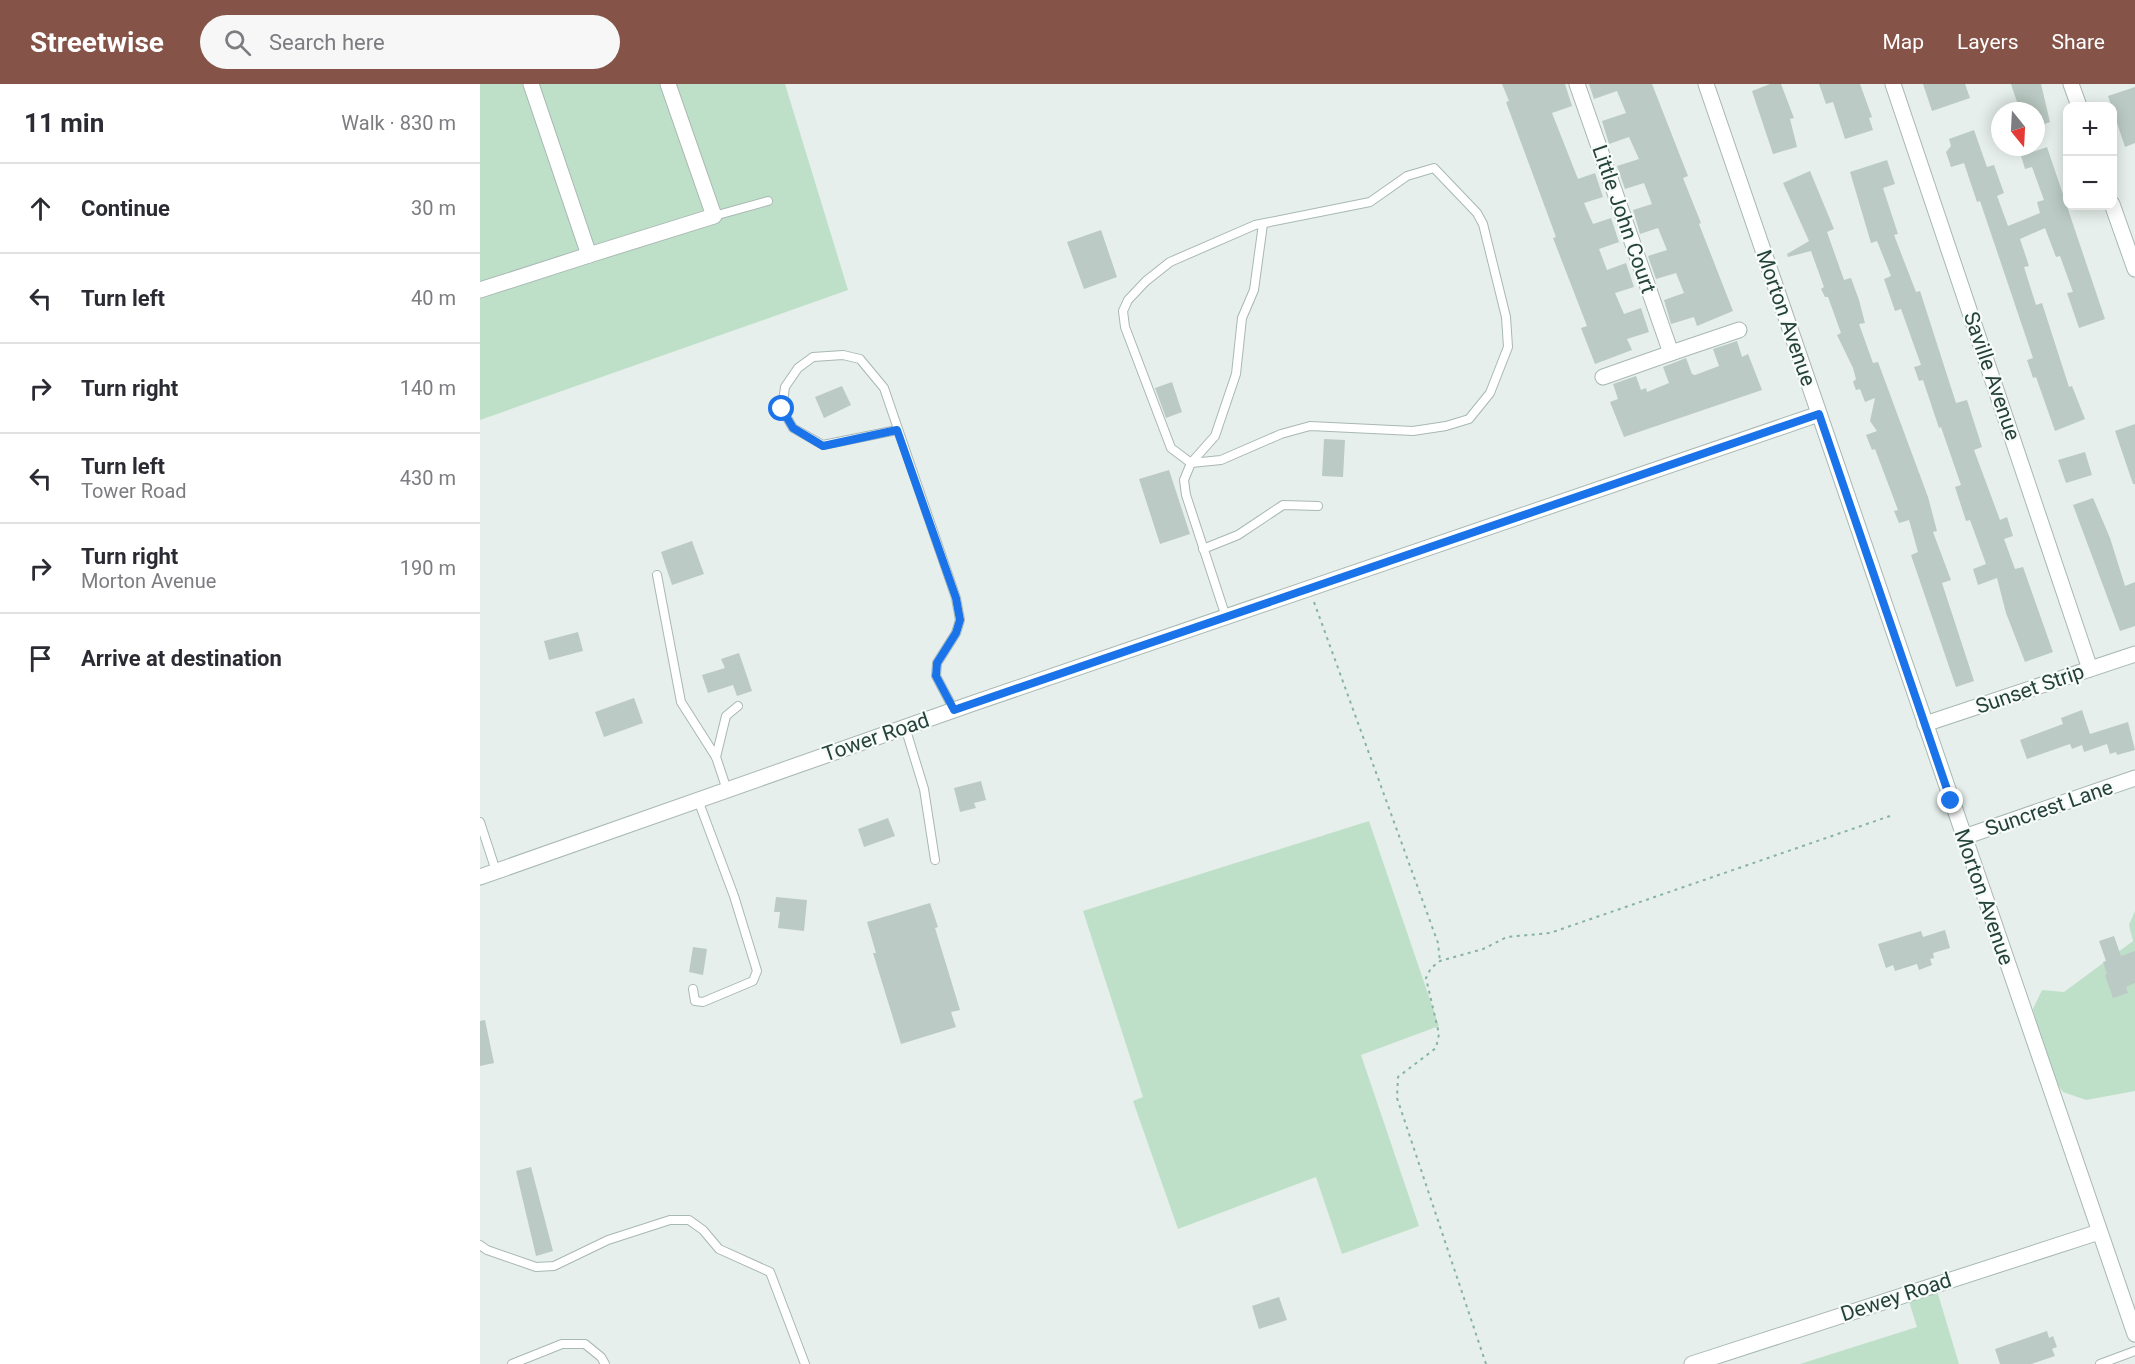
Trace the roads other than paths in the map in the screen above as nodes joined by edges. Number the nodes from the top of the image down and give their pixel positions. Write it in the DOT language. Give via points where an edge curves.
graph roads {
  1 [pos="531,84"];
  2 [pos="668,84"];
  3 [pos="1577,84"];
  4 [pos="1706,84"];
  5 [pos="1893,84"];
  6 [pos="2071,84"];
  7 [pos="2078,102"];
  8 [pos="768,201"];
  9 [pos="2114,210"];
  10 [pos="714,216"];
  11 [pos="1263,224"];
  12 [pos="589,255"];
  13 [pos="2135,268"];
  14 [pos="480,290"];
  15 [pos="1739,330"];
  16 [pos="1671,353"];
  17 [pos="1603,377"];
  18 [pos="1819,414"];
  19 [pos="897,430"];
  20 [pos="1191,463"];
  21 [pos="1318,506"];
  22 [pos="1203,549"];
  23 [pos="657,575"];
  24 [pos="1226,617"];
  25 [pos="2135,654"];
  26 [pos="2090,669"];
  27 [pos="738,706"];
  28 [pos="954,710"];
  29 [pos="1924,724"];
  30 [pos="905,727"];
  31 [pos="716,757"];
  32 [pos="2135,778"];
  33 [pos="727,789"];
  34 [pos="698,800"];
  35 [pos="480,822"];
  36 [pos="1964,837"];
  37 [pos="935,860"];
  38 [pos="496,871"];
  39 [pos="480,877"];
  40 [pos="693,989"];
  41 [pos="2099,1232"];
  42 [pos="480,1245"];
  43 [pos="2135,1334"];
  44 [pos="2135,1351"];
  45 [pos="512,1364"];
  46 [pos="604,1364"];
  47 [pos="805,1364"];
  48 [pos="1692,1364"];
  49 [pos="2100,1364"];
  1 -- 12 [label="street"];
  2 -- 10 [label="street"];
  3 -- 16 [label="street, Little John Court"];
  4 -- 18 [label="street, Morton Avenue"];
  5 -- 26 [label="street, Saville Avenue"];
  6 -- 7 [label="street"];
  8 -- 10 [label="lane"];
  9 -- 13 [label="street"];
  10 -- 12 [label="street"];
  11 -- 20 [label="lane" via="1259,265 1242,318 1233,383 1215,436"];
  11 -- 20 [label="lane" via="1170,262 1146,281 1123,311 1125,327 1171,448"];
  11 -- 20 [label="lane" via="1370,202 1407,176 1434,168 1483,224 1506,317 1505,359 1477,413 1460,424 1413,431 1310,426 1221,460"];
  12 -- 14 [label="street"];
  15 -- 16 [label="street"];
  16 -- 17 [label="street"];
  18 -- 24 [label="street, Tower Road"];
  18 -- 29 [label="street, Morton Avenue"];
  19 -- 19 [label="lane" via="884,388 860,359 843,355 813,357 798,368 785,387 782,409 793,428 823,446"];
  19 -- 28 [label="lane" via="956,598 960,620 937,663 936,676"];
  20 -- 22 [label="lane" via="1184,480"];
  21 -- 22 [label="lane" via="1283,505 1238,535"];
  22 -- 24 [label="lane"];
  23 -- 31 [label="lane" via="681,702"];
  24 -- 28 [label="street, Tower Road"];
  25 -- 26 [label="street, Sunset Strip"];
  26 -- 29 [label="street, Sunset Strip"];
  27 -- 31 [label="lane" via="726,716"];
  28 -- 30 [label="street, Tower Road"];
  29 -- 36 [label="street, Morton Avenue"];
  30 -- 33 [label="street, Tower Road"];
  30 -- 37 [label="lane" via="926,800"];
  31 -- 33 [label="lane"];
  32 -- 36 [label="street, Suncrest Lane"];
  33 -- 34 [label="street, Tower Road"];
  34 -- 38 [label="street, Tower Road"];
  34 -- 40 [label="lane" via="757,971 753,981 703,1002 695,1001"];
  35 -- 38 [label="lane"];
  36 -- 41 [label="street, Morton Avenue"];
  38 -- 39 [label="street, Tower Road"];
  41 -- 43 [label="street, Morton Avenue"];
  41 -- 48 [label="street, Dewey Road"];
  42 -- 47 [label="lane" via="536,1267 554,1266 608,1240 670,1220 689,1220 719,1249 770,1272"];
  44 -- 49 [label="lane"];
  45 -- 46 [label="lane" via="562,1344 585,1344"];
}
